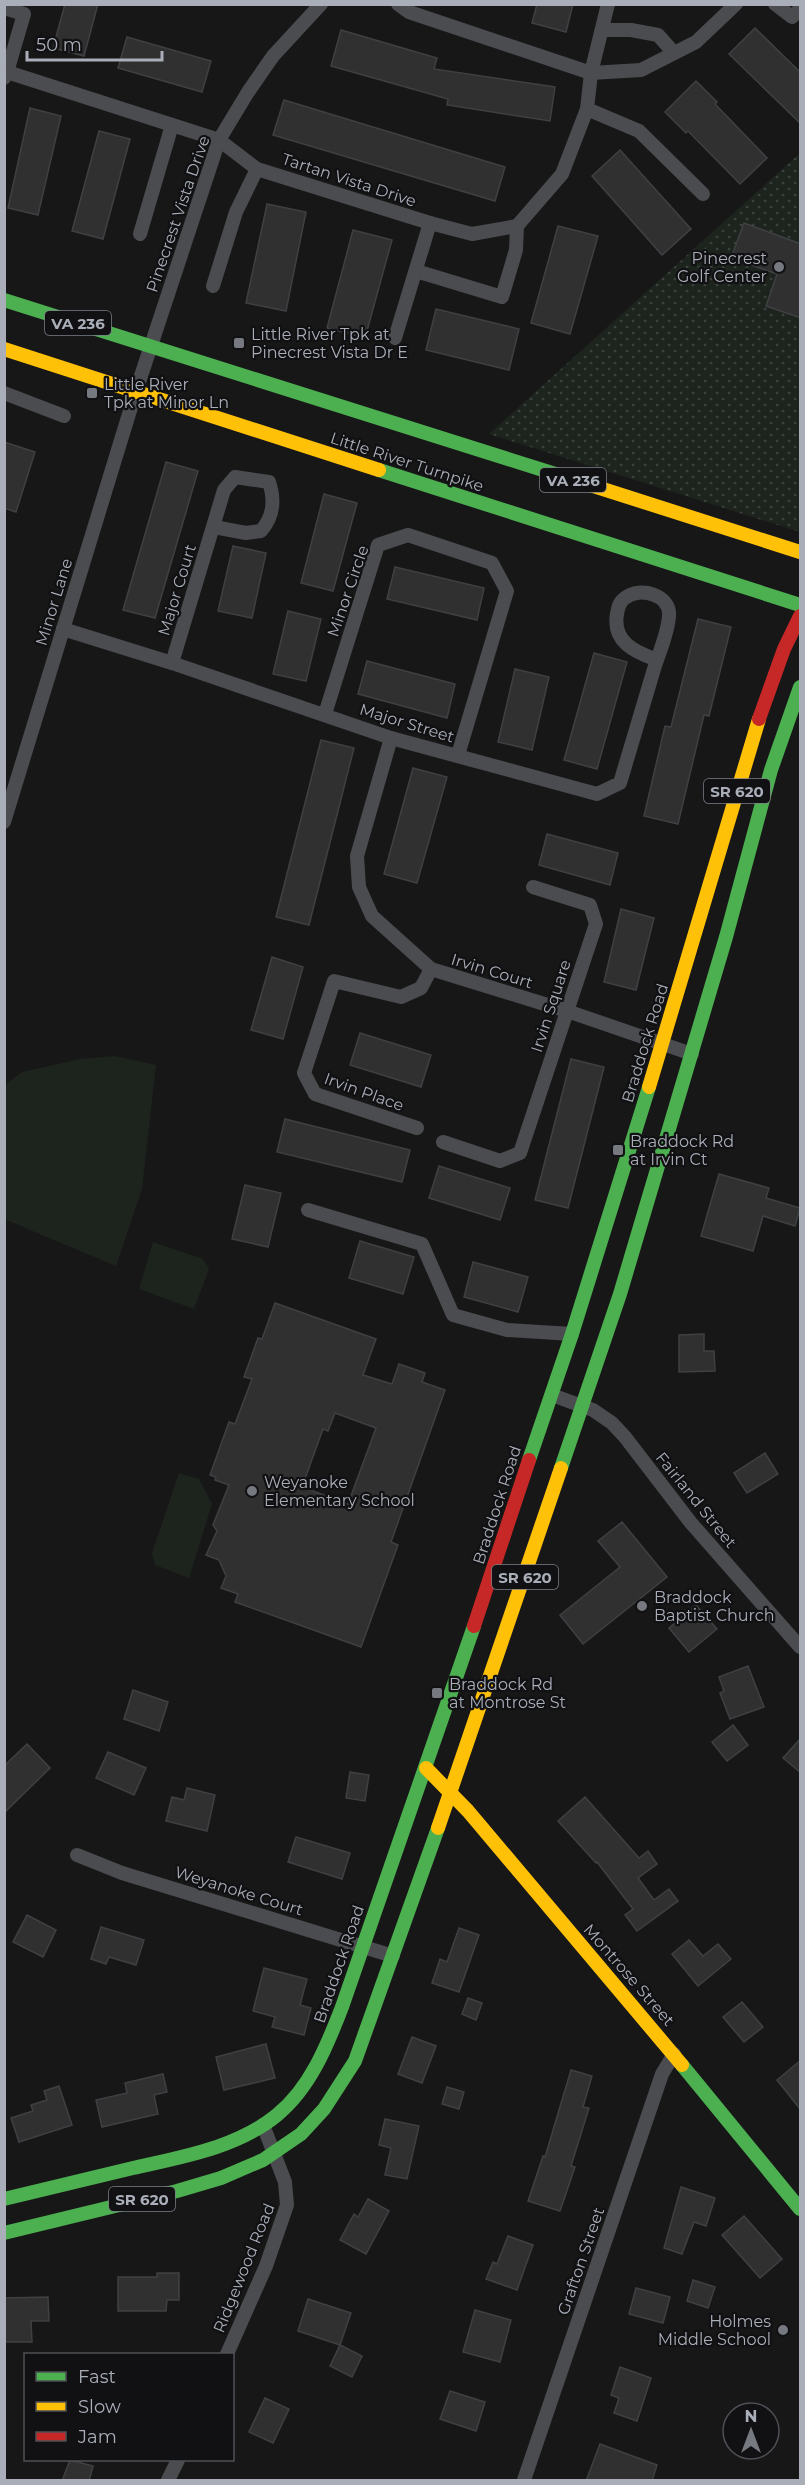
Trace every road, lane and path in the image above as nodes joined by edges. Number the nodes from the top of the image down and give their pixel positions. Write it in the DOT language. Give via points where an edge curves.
graph roads {
  1 [pos="321,4"];
  2 [pos="608,4"];
  3 [pos="736,4"];
  4 [pos="775,4"];
  5 [pos="406,7"];
  6 [pos="4,8"];
  7 [pos="798,18"];
  8 [pos="602,30"];
  9 [pos="674,53"];
  10 [pos="591,73"];
  11 [pos="6,75"];
  12 [pos="587,109"];
  13 [pos="172,125"];
  14 [pos="219,140"];
  15 [pos="258,169"];
  16 [pos="703,194"];
  17 [pos="430,224"];
  18 [pos="517,226"];
  19 [pos="140,234"];
  20 [pos="416,271"];
  21 [pos="213,286"];
  22 [pos="4,300"];
  23 [pos="395,338"];
  24 [pos="150,347"];
  25 [pos="4,349"];
  26 [pos="136,392"];
  27 [pos="4,393"];
  28 [pos="64,416"];
  29 [pos="214,526"];
  30 [pos="801,552"];
  31 [pos="801,605"];
  32 [pos="801,616"];
  33 [pos="63,629"];
  34 [pos="657,660"];
  35 [pos="172,663"];
  36 [pos="801,687"];
  37 [pos="325,714"];
  38 [pos="391,738"];
  39 [pos="458,755"];
  40 [pos="4,822"];
  41 [pos="533,887"];
  42 [pos="431,969"];
  43 [pos="567,1011"];
  44 [pos="663,1044"];
  45 [pos="692,1054"];
  46 [pos="417,1128"];
  47 [pos="443,1142"];
  48 [pos="308,1210"];
  49 [pos="572,1334"];
  50 [pos="552,1395"];
  51 [pos="584,1406"];
  52 [pos="801,1647"];
  53 [pos="426,1768"];
  54 [pos="450,1793"];
  55 [pos="77,1855"];
  56 [pos="362,1946"];
  57 [pos="393,1956"];
  58 [pos="674,2054"];
  59 [pos="263,2125"];
  60 [pos="275,2153"];
  61 [pos="4,2199"];
  62 [pos="801,2209"];
  63 [pos="4,2232"];
  64 [pos="228,2353"];
  65 [pos="178,2461"];
  66 [pos="168,2481"];
  67 [pos="524,2481"];
  1 -- 14 [label="street, Pinecrest Vista Drive" via="273,56"];
  2 -- 8 [label="street"];
  3 -- 9 [label="street" via="696,42"];
  4 -- 7 [label="street"];
  5 -- 10 [label="street"];
  6 -- 11 [label="street" via="24,14"];
  8 -- 9 [label="street" via="658,34"];
  8 -- 10 [label="street"];
  9 -- 10 [label="street" via="641,70"];
  10 -- 12 [label="street"];
  11 -- 13 [label="street, Tartan Vista Drive"];
  12 -- 16 [label="street" via="639,131"];
  12 -- 18 [label="street" via="562,174"];
  13 -- 14 [label="street, Tartan Vista Drive"];
  13 -- 19 [label="street"];
  14 -- 15 [label="street, Tartan Vista Drive"];
  14 -- 24 [label="street, Pinecrest Vista Drive"];
  15 -- 17 [label="street, Tartan Vista Drive"];
  15 -- 21 [label="street, Tartan Vista Drive" via="236,212"];
  17 -- 18 [label="street, Tartan Vista Drive" via="472,234"];
  17 -- 20 [label="street, Tartan Vista Drive"];
  18 -- 20 [label="street" via="516,250 502,297"];
  20 -- 23 [label="street, Tartan Vista Drive"];
  22 -- 24 [label="main road, Little River Turnpike / VA 236"];
  24 -- 26 [label="street, Pinecrest Vista Drive"];
  24 -- 30 [label="main road, Little River Turnpike / VA 236"];
  25 -- 26 [label="main road, Little River Turnpike"];
  26 -- 31 [label="main road, Little River Turnpike"];
  26 -- 33 [label="street, Minor Lane"];
  27 -- 28 [label="street"];
  29 -- 29 [label="street, Major Court" via="224,490 235,477 269,482 272,506 269,522 261,531 246,533"];
  29 -- 35 [label="street, Major Court"];
  32 -- 44 [label="main road, Braddock Road / SR 620" via="784,649 759,719"];
  33 -- 35 [label="street, Major Street"];
  33 -- 40 [label="street, Minor Lane"];
  34 -- 34 [label="street, Major Street" via="669,617 668,607 662,598 652,594 626,597 618,606 616,618 621,640 631,649"];
  34 -- 39 [label="street, Major Street" via="620,783 597,794"];
  35 -- 37 [label="street, Major Street"];
  36 -- 45 [label="main road, SR 620" via="771,770"];
  37 -- 38 [label="street, Major Street"];
  37 -- 39 [label="street, Minor Circle" via="378,545 408,536 492,563 507,591"];
  38 -- 39 [label="street, Major Street"];
  38 -- 42 [label="street, Irvin Court" via="357,856 359,887 372,916"];
  41 -- 43 [label="street, Irvin Square" via="590,905 596,924"];
  42 -- 43 [label="street, Irvin Court"];
  42 -- 46 [label="street, Irvin Place" via="420,988 401,997 334,981 304,1073 315,1094"];
  43 -- 44 [label="street, Irvin Court"];
  43 -- 47 [label="street, Irvin Square" via="520,1153 500,1161"];
  44 -- 45 [label="street, Irvin Court"];
  44 -- 49 [label="main road, Braddock Road / SR 620"];
  45 -- 51 [label="main road, SR 620"];
  48 -- 49 [label="street" via="422,1244 453,1315 507,1330"];
  49 -- 50 [label="main road, Braddock Road / SR 620"];
  50 -- 51 [label="street, Fairland Street"];
  50 -- 53 [label="main road, Braddock Road / SR 620"];
  51 -- 52 [label="street, Fairland Street" via="626,1437 691,1523"];
  51 -- 54 [label="main road, SR 620"];
  53 -- 54 [label="main road, Montrose Street"];
  53 -- 56 [label="main road, Braddock Road / SR 620"];
  54 -- 57 [label="main road, SR 620"];
  54 -- 58 [label="main road, Montrose Street"];
  55 -- 56 [label="street, Weyanoke Court" via="122,1873"];
  56 -- 57 [label="street, Weyanoke Court"];
  56 -- 59 [label="main road, Braddock Road / SR 620" via="318,2064 286,2106"];
  57 -- 60 [label="main road, SR 620" via="355,2061 336,2093 301,2134"];
  58 -- 62 [label="main road, Montrose Street"];
  58 -- 67 [label="street, Grafton Street" via="663,2074"];
  59 -- 60 [label="street, Ridgewood Road"];
  59 -- 61 [label="main road, Braddock Road / SR 620" via="219,2146"];
  60 -- 63 [label="main road, SR 620" via="199,2186"];
  60 -- 64 [label="street, Ridgewood Road" via="288,2190 287,2205 266,2266"];
  65 -- 66 [label="street"];
}
